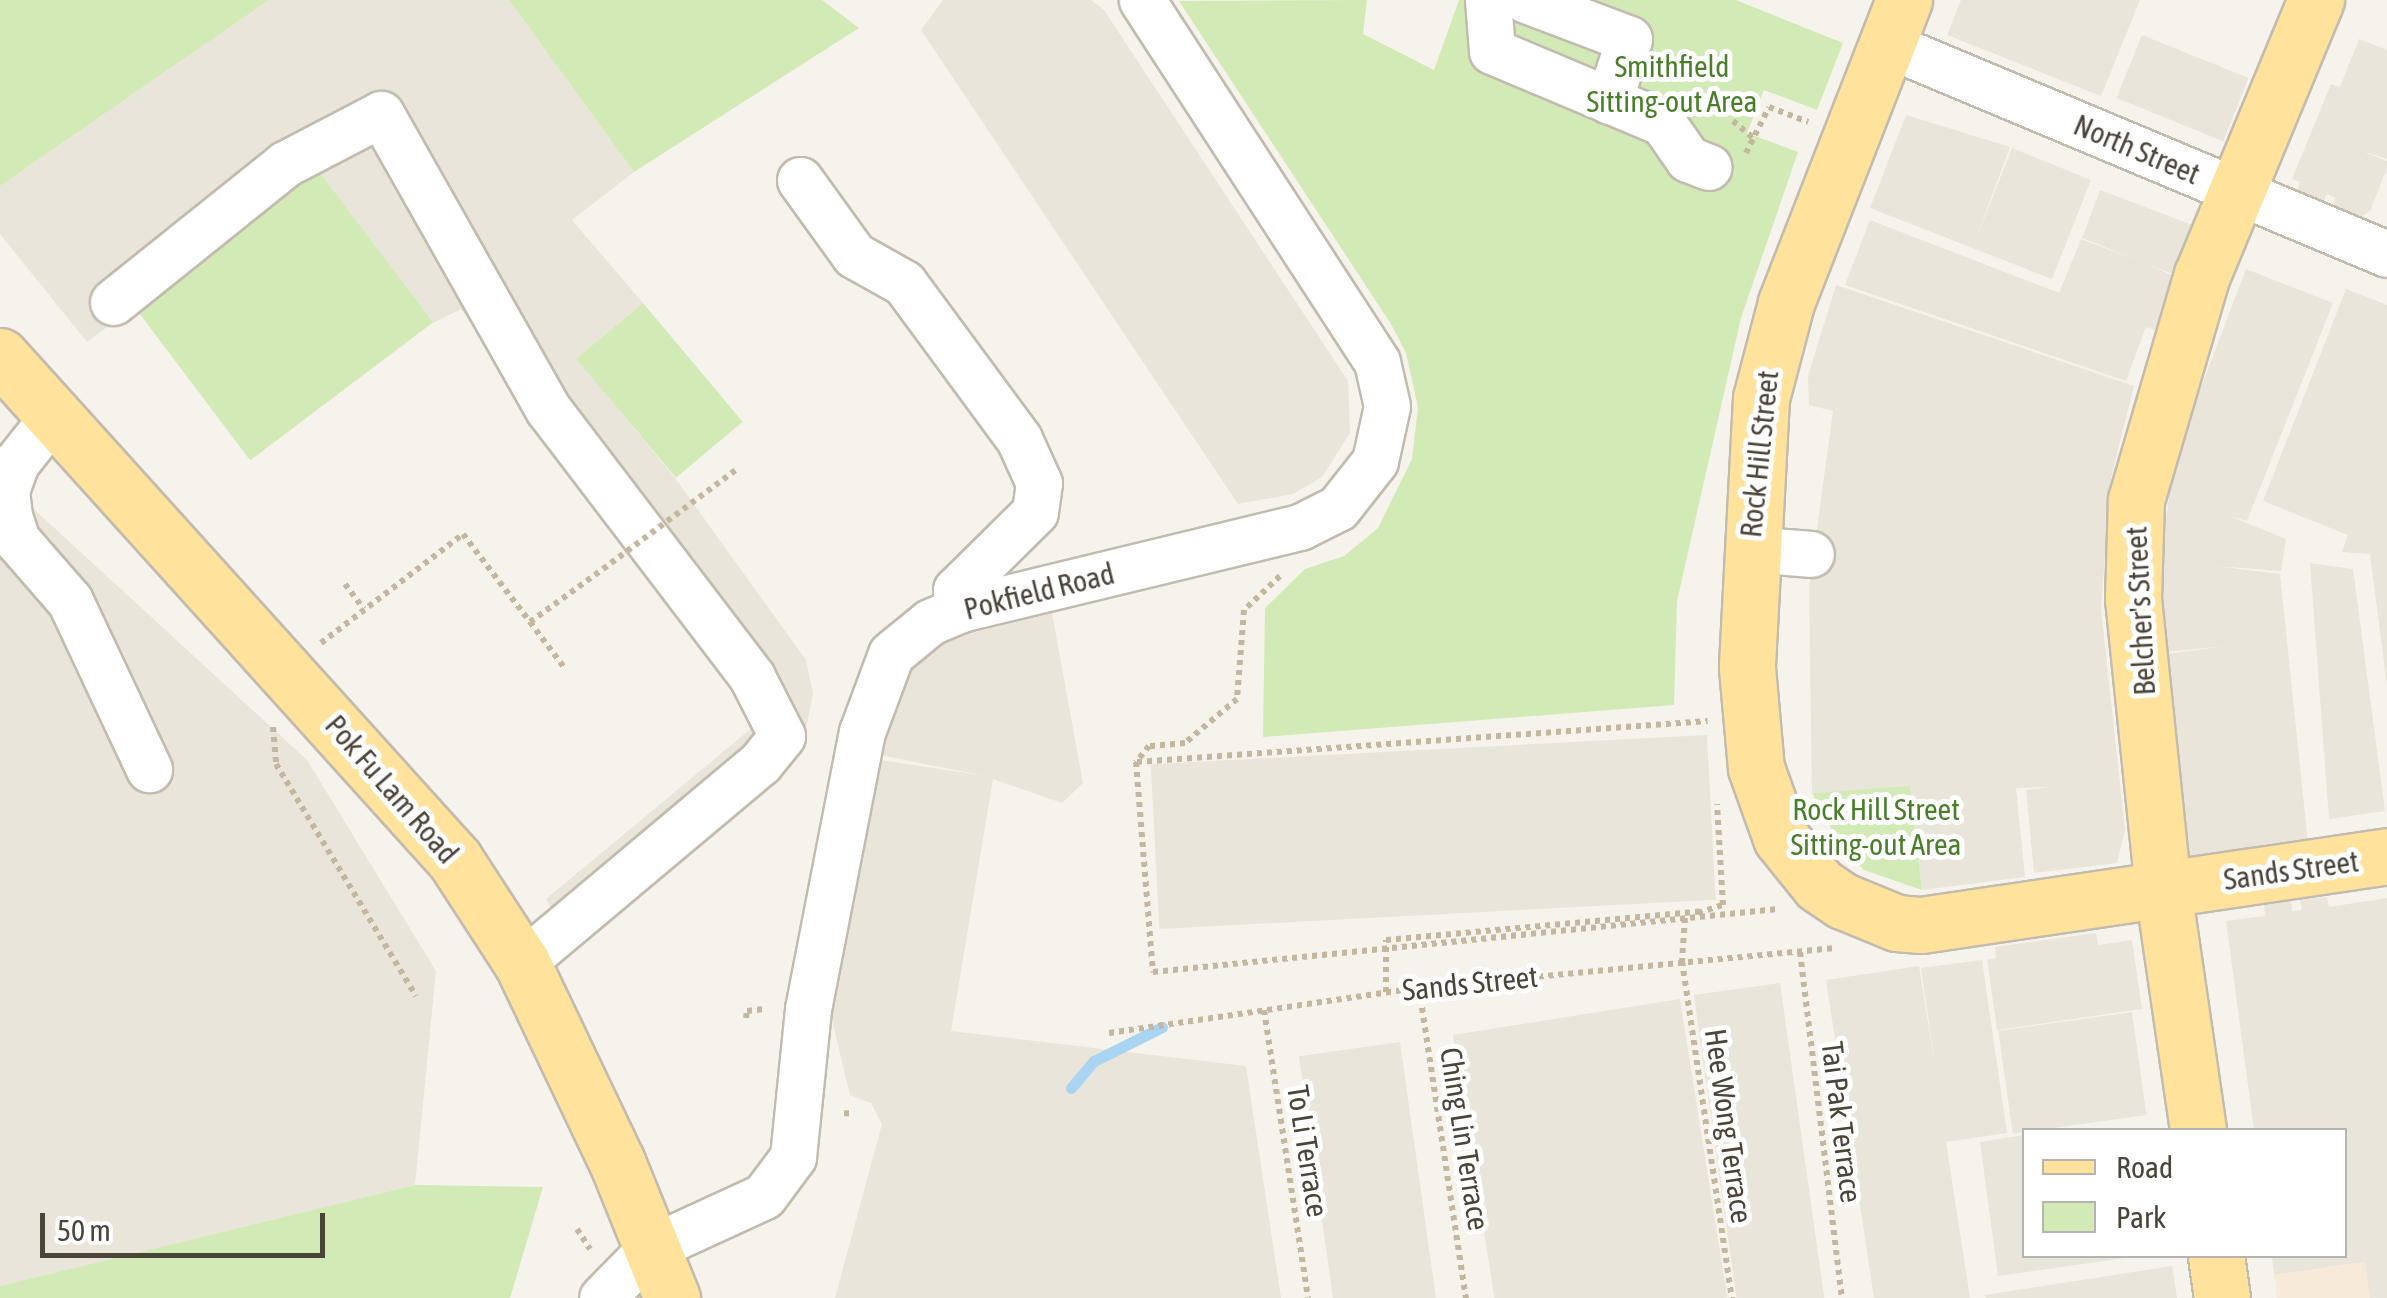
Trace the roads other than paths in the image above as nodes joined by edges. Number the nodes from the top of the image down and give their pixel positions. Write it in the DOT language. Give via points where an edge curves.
graph roads {
  1 [pos="1142,0"];
  2 [pos="1488,0"];
  3 [pos="1526,0"];
  4 [pos="2316,0"];
  5 [pos="1895,22"];
  6 [pos="1609,100"];
  7 [pos="1709,167"];
  8 [pos="800,180"];
  9 [pos="2237,191"];
  10 [pos="2387,254"];
  11 [pos="113,302"];
  12 [pos="0,356"];
  13 [pos="54,415"];
  14 [pos="1749,548"];
  15 [pos="1811,554"];
  16 [pos="961,609"];
  17 [pos="149,769"];
  18 [pos="2387,856"];
  19 [pos="2164,889"];
  20 [pos="1824,919"];
  21 [pos="522,963"];
  22 [pos="2198,1128"];
  23 [pos="651,1248"];
  24 [pos="2216,1258"];
  25 [pos="601,1277"];
  26 [pos="672,1298"];
  27 [pos="2222,1298"];
  1 -- 16 [label="street, Pokfield Road" via="1365,340 1385,385 1383,442 1352,495 1300,527"];
  2 -- 6 [label="street" via="1492,51"];
  3 -- 6 [label="street" via="1629,40"];
  4 -- 9 [label="main road, Belcher's Street"];
  5 -- 9 [label="street, North Street"];
  5 -- 14 [label="main road, Rock Hill Street" via="1770,353 1755,445"];
  6 -- 7 [label="street" via="1663,124 1688,159"];
  8 -- 16 [label="street" via="854,255 904,283 1019,439 1038,483 1035,512 956,590"];
  9 -- 10 [label="street, North Street"];
  9 -- 19 [label="main road, Belcher's Street" via="2202,276 2136,500 2134,599"];
  11 -- 21 [label="street" via="285,164 381,114 548,408 752,677 782,736 760,763"];
  12 -- 13 [label="main road, Pok Fu Lam Road"];
  13 -- 17 [label="street" via="16,463 6,491 9,516 18,540 70,601"];
  13 -- 21 [label="main road, Pok Fu Lam Road" via="455,860"];
  14 -- 15 [label="street"];
  14 -- 20 [label="main road, Rock Hill Street" via="1750,725 1768,814"];
  16 -- 23 [label="street, Pokfield Road" via="901,644 873,691 808,1009 794,1156 752,1204"];
  18 -- 19 [label="main road, Sands Street"];
  19 -- 20 [label="main road, Sands Street" via="1921,925"];
  19 -- 22 [label="main road, Belcher's Street"];
  21 -- 23 [label="main road, Pok Fu Lam Road"];
  23 -- 25 [label="street, Pokfield Road"];
  23 -- 26 [label="main road, Pok Fu Lam Road"];
  24 -- 27 [label="main road"];
}
